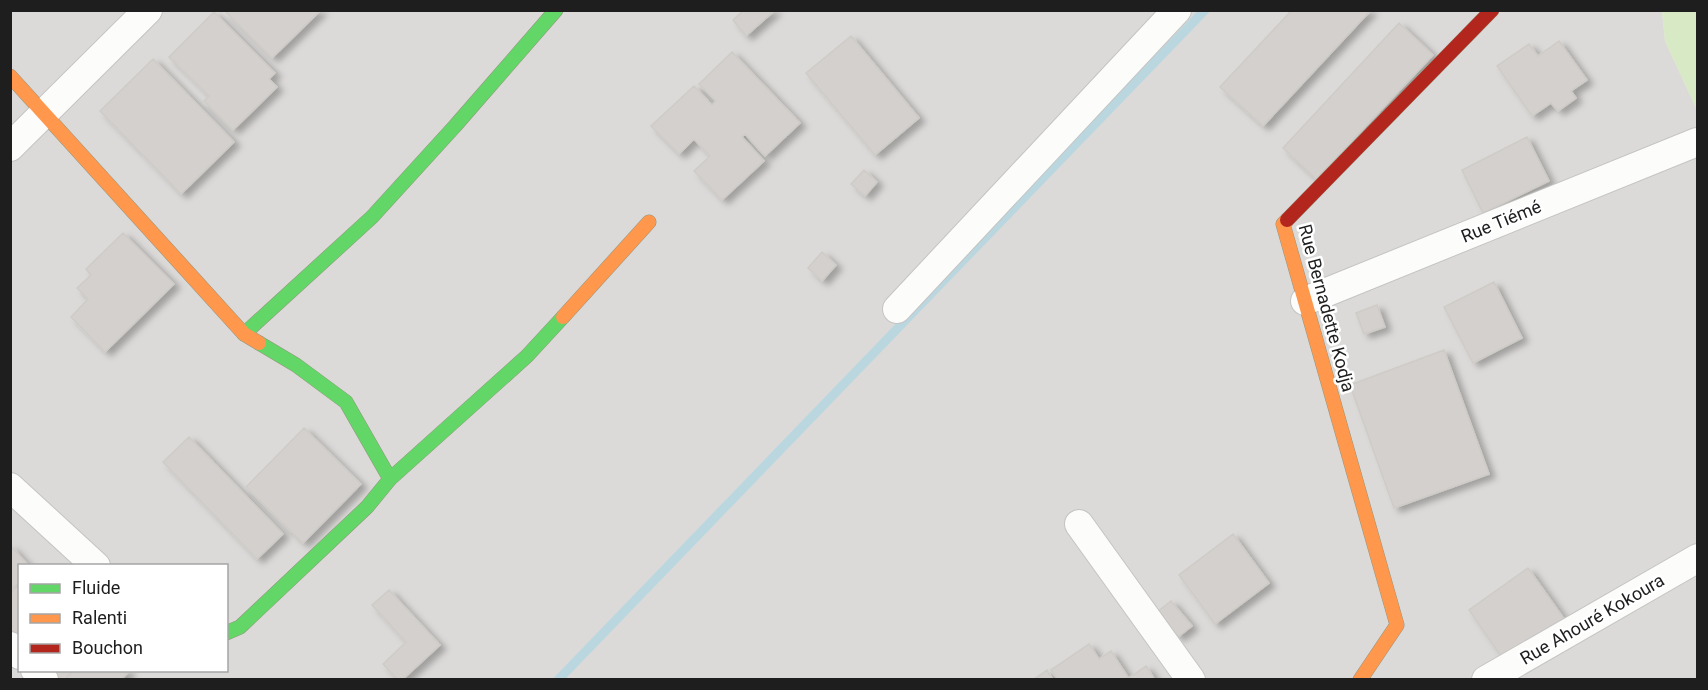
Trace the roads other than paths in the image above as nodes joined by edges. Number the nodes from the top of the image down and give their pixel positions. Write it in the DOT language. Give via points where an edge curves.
graph roads {
  1 [pos="148,10"];
  2 [pos="556,10"];
  3 [pos="1177,10"];
  4 [pos="1492,10"];
  5 [pos="10,76"];
  6 [pos="45,113"];
  7 [pos="1697,142"];
  8 [pos="10,147"];
  9 [pos="649,222"];
  10 [pos="1305,301"];
  11 [pos="897,309"];
  12 [pos="244,334"];
  13 [pos="390,479"];
  14 [pos="10,487"];
  15 [pos="1079,524"];
  16 [pos="1698,558"];
  17 [pos="94,564"];
  18 [pos="228,632"];
  19 [pos="1191,680"];
  20 [pos="1360,680"];
  21 [pos="1486,680"];
  1 -- 6 [label="street"];
  2 -- 12 [label="street" via="372,217"];
  3 -- 11 [label="street"];
  4 -- 10 [label="street, Rue Bernadette Kodja" via="1283,224"];
  5 -- 6 [label="street"];
  6 -- 8 [label="street"];
  6 -- 12 [label="street"];
  7 -- 10 [label="street, Rue Tiémé"];
  9 -- 13 [label="street" via="527,356"];
  10 -- 20 [label="street, Rue Bernadette Kodja" via="1397,625"];
  12 -- 13 [label="street" via="296,365 346,402"];
  13 -- 18 [label="street" via="366,507 240,627"];
  14 -- 17 [label="street"];
  15 -- 19 [label="street"];
  16 -- 21 [label="street, Rue Ahouré Kokoura"];
}
